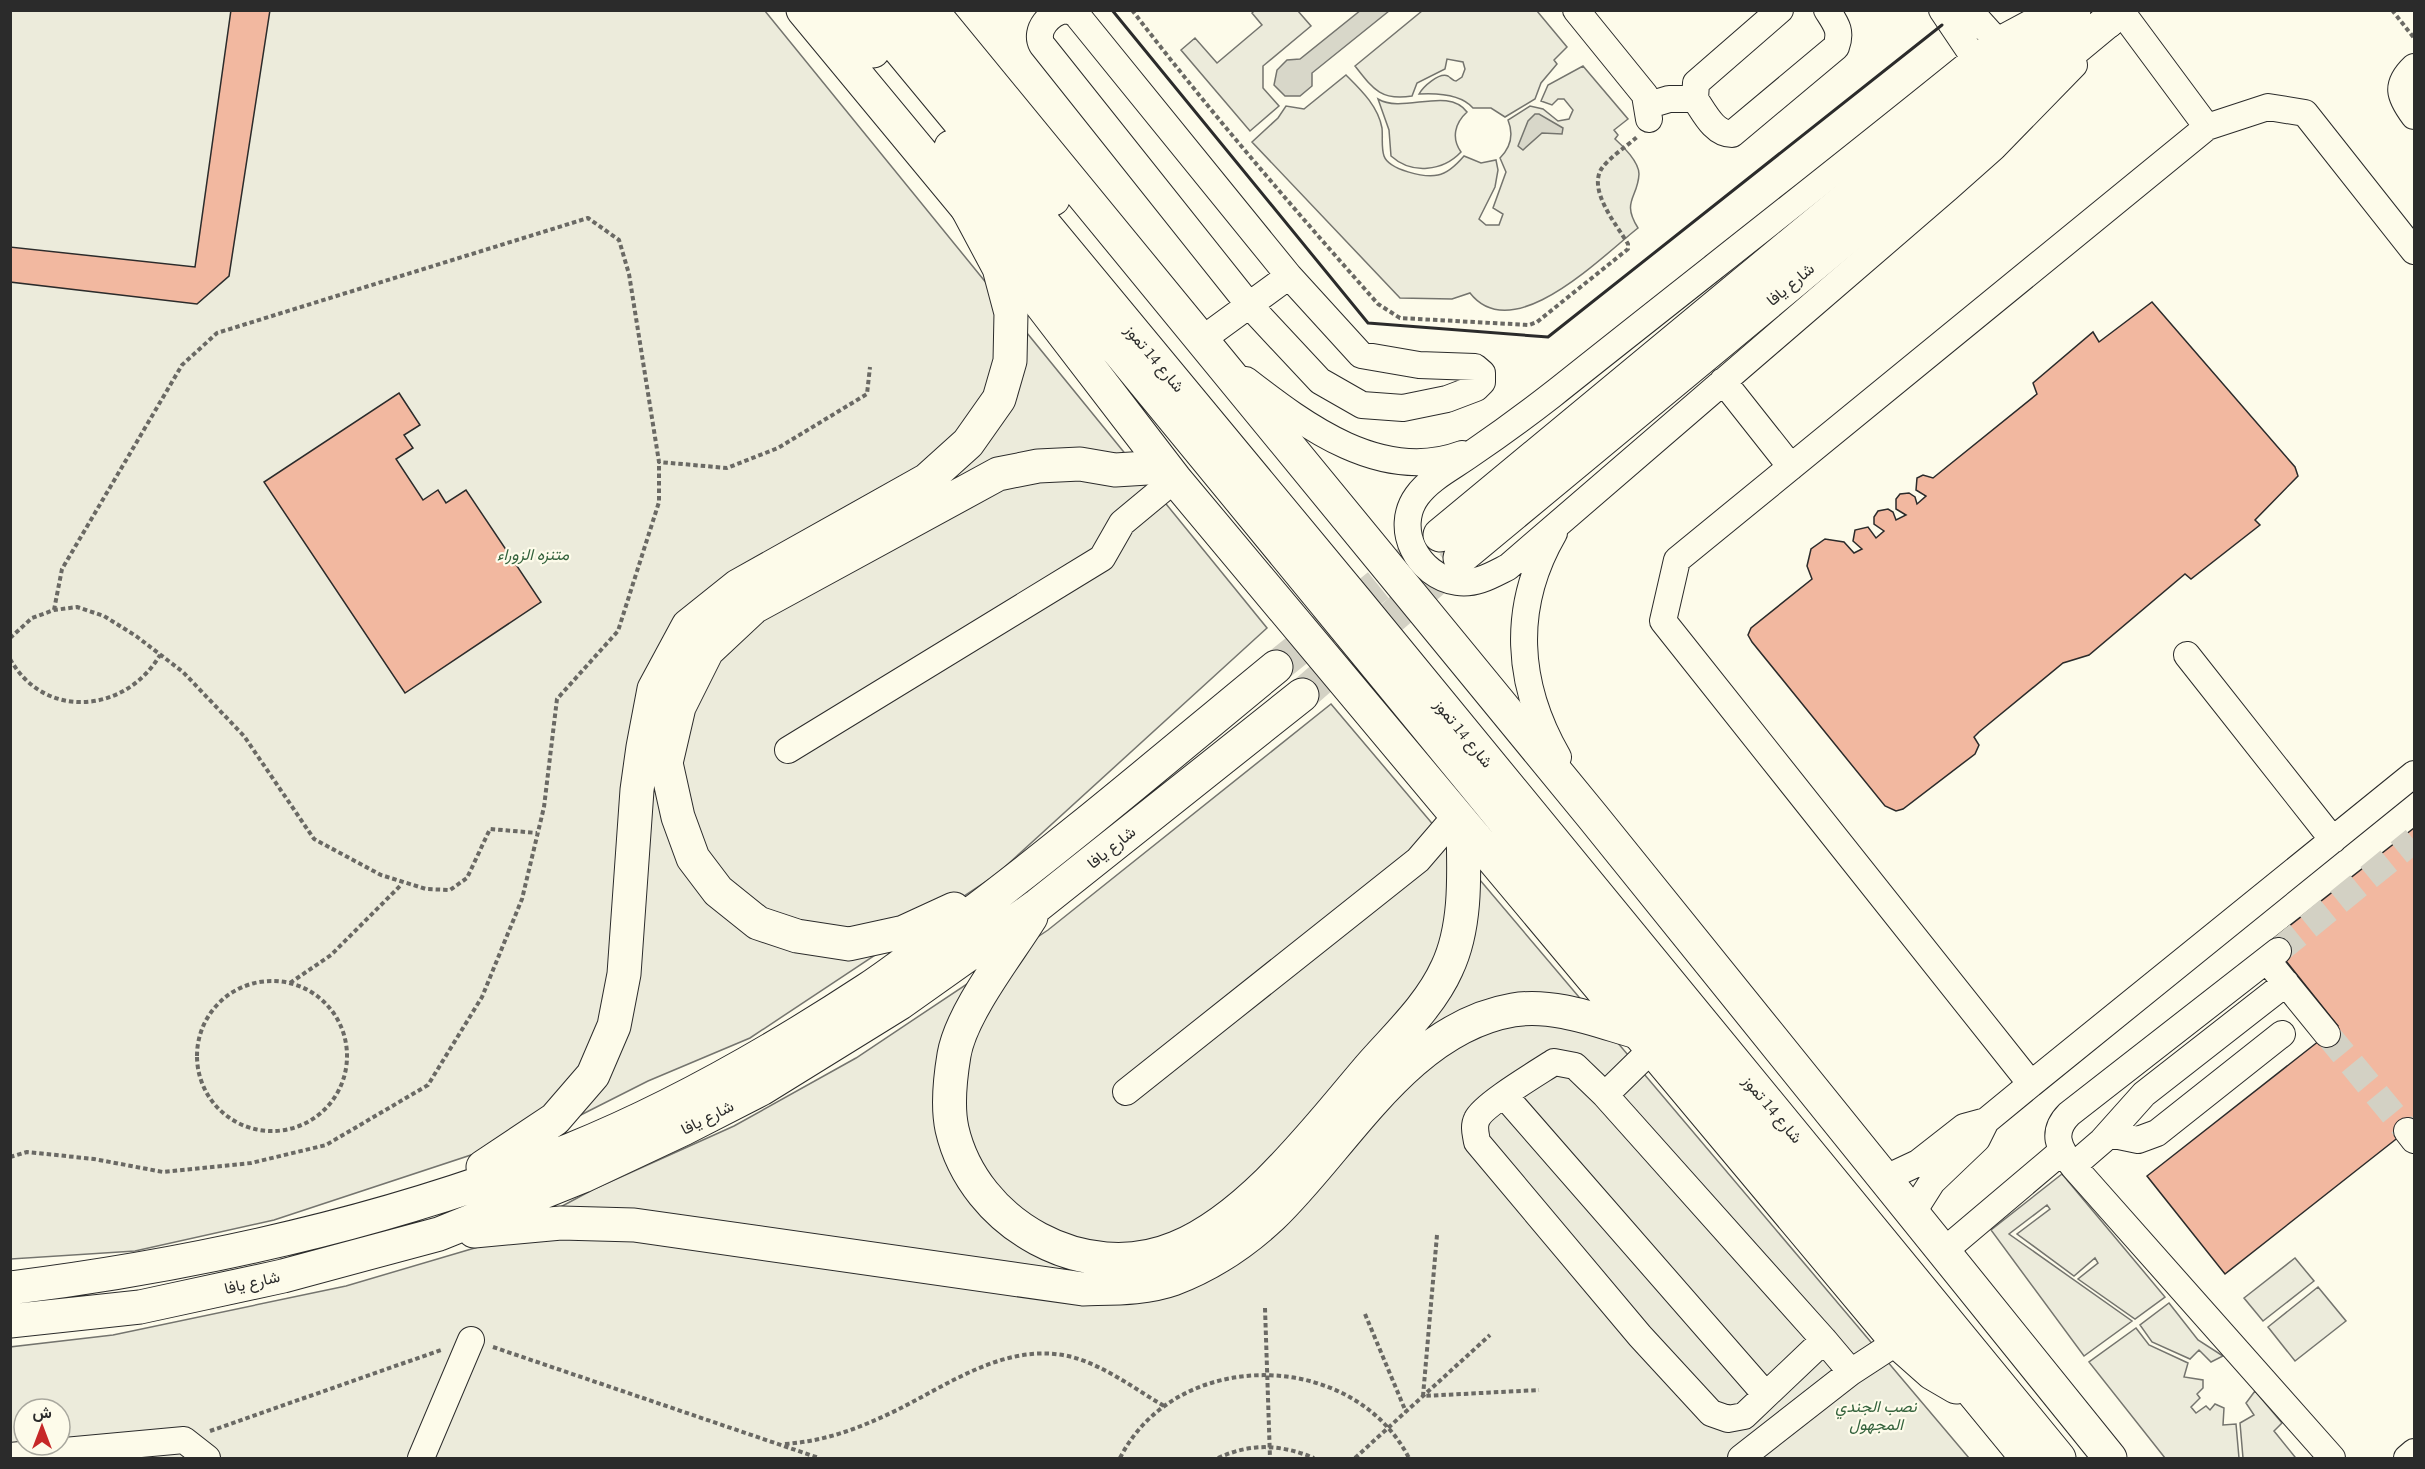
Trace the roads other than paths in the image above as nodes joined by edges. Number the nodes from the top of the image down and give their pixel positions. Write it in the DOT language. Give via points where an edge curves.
graph roads {
  1 [pos="803,10"];
  2 [pos="839,10"];
  3 [pos="867,10"];
  4 [pos="900,10"];
  5 [pos="931,10"];
  6 [pos="1068,10"];
  7 [pos="1576,10"];
  8 [pos="1779,10"];
  9 [pos="1827,10"];
  10 [pos="1942,10"];
  11 [pos="1969,10"];
  12 [pos="2055,10"];
  13 [pos="2074,10"];
  14 [pos="2121,11"];
  15 [pos="1997,41"];
  16 [pos="1975,59"];
  17 [pos="2415,67"];
  18 [pos="1695,99"];
  19 [pos="2415,116"];
  20 [pos="2207,126"];
  21 [pos="967,208"];
  22 [pos="2415,251"];
  23 [pos="1289,276"];
  24 [pos="1249,305"];
  25 [pos="1203,344"];
  26 [pos="1723,381"];
  27 [pos="1492,440"];
  28 [pos="1791,467"];
  29 [pos="1169,473"];
  30 [pos="1561,521"];
  31 [pos="2187,655"];
  32 [pos="1276,667"];
  33 [pos="1302,695"];
  34 [pos="788,750"];
  35 [pos="2415,774"];
  36 [pos="1593,817"];
  37 [pos="1459,822"];
  38 [pos="2332,840"];
  39 [pos="1015,881"];
  40 [pos="1038,905"];
  41 [pos="2286,983"];
  42 [pos="2282,1034"];
  43 [pos="2327,1034"];
  44 [pos="1645,1041"];
  45 [pos="2031,1084"];
  46 [pos="1126,1092"];
  47 [pos="1504,1095"];
  48 [pos="1605,1095"];
  49 [pos="1986,1121"];
  50 [pos="2109,1134"];
  51 [pos="2067,1159"];
  52 [pos="1886,1178"];
  53 [pos="423,1202"];
  54 [pos="1913,1212"];
  55 [pos="439,1234"];
  56 [pos="1944,1251"];
  57 [pos="10,1288"];
  58 [pos="10,1321"];
  59 [pos="471,1340"];
  60 [pos="1824,1340"];
  61 [pos="1897,1342"];
  62 [pos="1851,1372"];
  63 [pos="1974,1394"];
  64 [pos="1766,1395"];
  65 [pos="2415,1452"];
  66 [pos="10,1456"];
  67 [pos="2024,1457"];
  68 [pos="207,1458"];
  69 [pos="421,1458"];
  70 [pos="1741,1458"];
  71 [pos="2059,1458"];
  72 [pos="2079,1458"];
  73 [pos="2109,1458"];
  74 [pos="2332,1458"];
  75 [pos="2407,1458"];
  1 -- 21 [label="main road"];
  2 -- 63 [label="main road, شارع 14 تموز"];
  3 -- 71 [label="main road, شارع 14 تموز"];
  4 -- 72 [label="main road"];
  5 -- 25 [label="main road"];
  6 -- 23 [label="lane" via="1077,15"];
  6 -- 24 [label="lane" via="1060,11 1039,29 1042,45"];
  7 -- 18 [label="lane" via="1646,95 1649,112 1669,99"];
  8 -- 18 [label="lane" via="1696,84"];
  9 -- 18 [label="lane" via="1838,26 1836,47 1732,134 1716,128"];
  10 -- 16 [label="lane"];
  11 -- 15 [label="lane"];
  12 -- 15 [label="lane"];
  13 -- 14 [label="main road, شارع يافا" via="1450,546"];
  14 -- 20 [label="lane"];
  14 -- 26 [label="lane" via="1994,147"];
  15 -- 16 [label="lane"];
  16 -- 27 [label="lane"];
  17 -- 19 [label="lane" via="2403,79 2400,90"];
  20 -- 22 [label="lane" via="2268,106 2305,113"];
  20 -- 28 [label="lane"];
  21 -- 29 [label="main road"];
  21 -- 53 [label="main road" via="999,268 1011,313 1010,361 999,399 968,443 927,480 738,585 688,626 654,688 637,790 624,974 614,1026 593,1075 555,1119 498,1159"];
  23 -- 24 [label="lane"];
  23 -- 24 [label="lane" via="1360,355 1419,365 1475,367 1482,373 1482,382 1447,399 1403,408 1362,405 1320,381"];
  24 -- 25 [label="lane"];
  25 -- 27 [label="lane" via="1311,429 1358,450 1408,461 1446,460"];
  25 -- 36 [label="main road"];
  26 -- 28 [label="lane"];
  26 -- 30 [label="lane"];
  27 -- 30 [label="lane" via="1428,484 1410,509 1410,542 1425,567 1458,582 1482,579 1508,567"];
  28 -- 45 [label="lane" via="1677,560 1663,621"];
  29 -- 34 [label="lane" via="1122,523 1102,558"];
  29 -- 37 [label="main road"];
  29 -- 39 [label="main road" via="1080,464 1038,466 998,474 754,607 707,651 679,707 666,763 678,817 693,858 718,891 758,923 797,936 849,944 904,932"];
  30 -- 36 [label="lane" via="1536,571 1526,610 1523,650 1528,689 1540,727"];
  31 -- 38 [label="lane"];
  32 -- 39 [label="main road, شارع يافا"];
  33 -- 40 [label="main road, شارع يافا"];
  35 -- 38 [label="lane"];
  36 -- 52 [label="main road"];
  37 -- 40 [label="main road" via="1460,927 1447,968 1420,1010 1286,1164 1246,1201 1213,1228 1175,1249 1127,1260 1085,1257 1043,1243 1012,1222 987,1200 965,1165 952,1129 950,1090 958,1043 969,1016"];
  37 -- 44 [label="main road"];
  37 -- 46 [label="lane" via="1418,860"];
  38 -- 45 [label="lane"];
  39 -- 53 [label="main road, شارع يافا" via="872,986 674,1102 571,1149"];
  40 -- 55 [label="main road, شارع يافا" via="900,1003 761,1089 584,1176"];
  41 -- 43 [label="lane"];
  41 -- 50 [label="lane" via="2144,1094"];
  41 -- 51 [label="lane" via="2272,956 2069,1114 2059,1127 2058,1144"];
  42 -- 50 [label="lane" via="2157,1133 2138,1140"];
  44 -- 48 [label="lane"];
  44 -- 55 [label="main road" via="1551,1010 1513,1010 1470,1023 1429,1049 1393,1080 1272,1215 1233,1248 1171,1280 1131,1287 1083,1289 634,1225 561,1223"];
  44 -- 61 [label="main road"];
  45 -- 49 [label="lane"];
  47 -- 48 [label="lane" via="1554,1062 1575,1066"];
  47 -- 64 [label="lane"];
  47 -- 64 [label="lane" via="1478,1116 1474,1129 1478,1142 1640,1336 1711,1413 1728,1419 1744,1416"];
  48 -- 60 [label="lane"];
  49 -- 52 [label="lane" via="1964,1127 1918,1163"];
  49 -- 54 [label="lane" via="1977,1139 1932,1182"];
  50 -- 51 [label="lane"];
  51 -- 56 [label="lane"];
  51 -- 74 [label="lane"];
  52 -- 54 [label="main road"];
  53 -- 57 [label="main road, شارع يافا" via="209,1254"];
  54 -- 56 [label="main road"];
  55 -- 58 [label="main road, شارع يافا" via="283,1276 140,1307"];
  56 -- 73 [label="main road"];
  59 -- 69 [label="lane"];
  60 -- 62 [label="lane"];
  60 -- 64 [label="lane"];
  61 -- 62 [label="lane"];
  61 -- 63 [label="main road" via="1932,1373"];
  62 -- 70 [label="lane"];
  63 -- 67 [label="main road, شارع 14 تموز"];
  65 -- 75 [label="lane"];
  66 -- 68 [label="lane" via="184,1440"];
}
